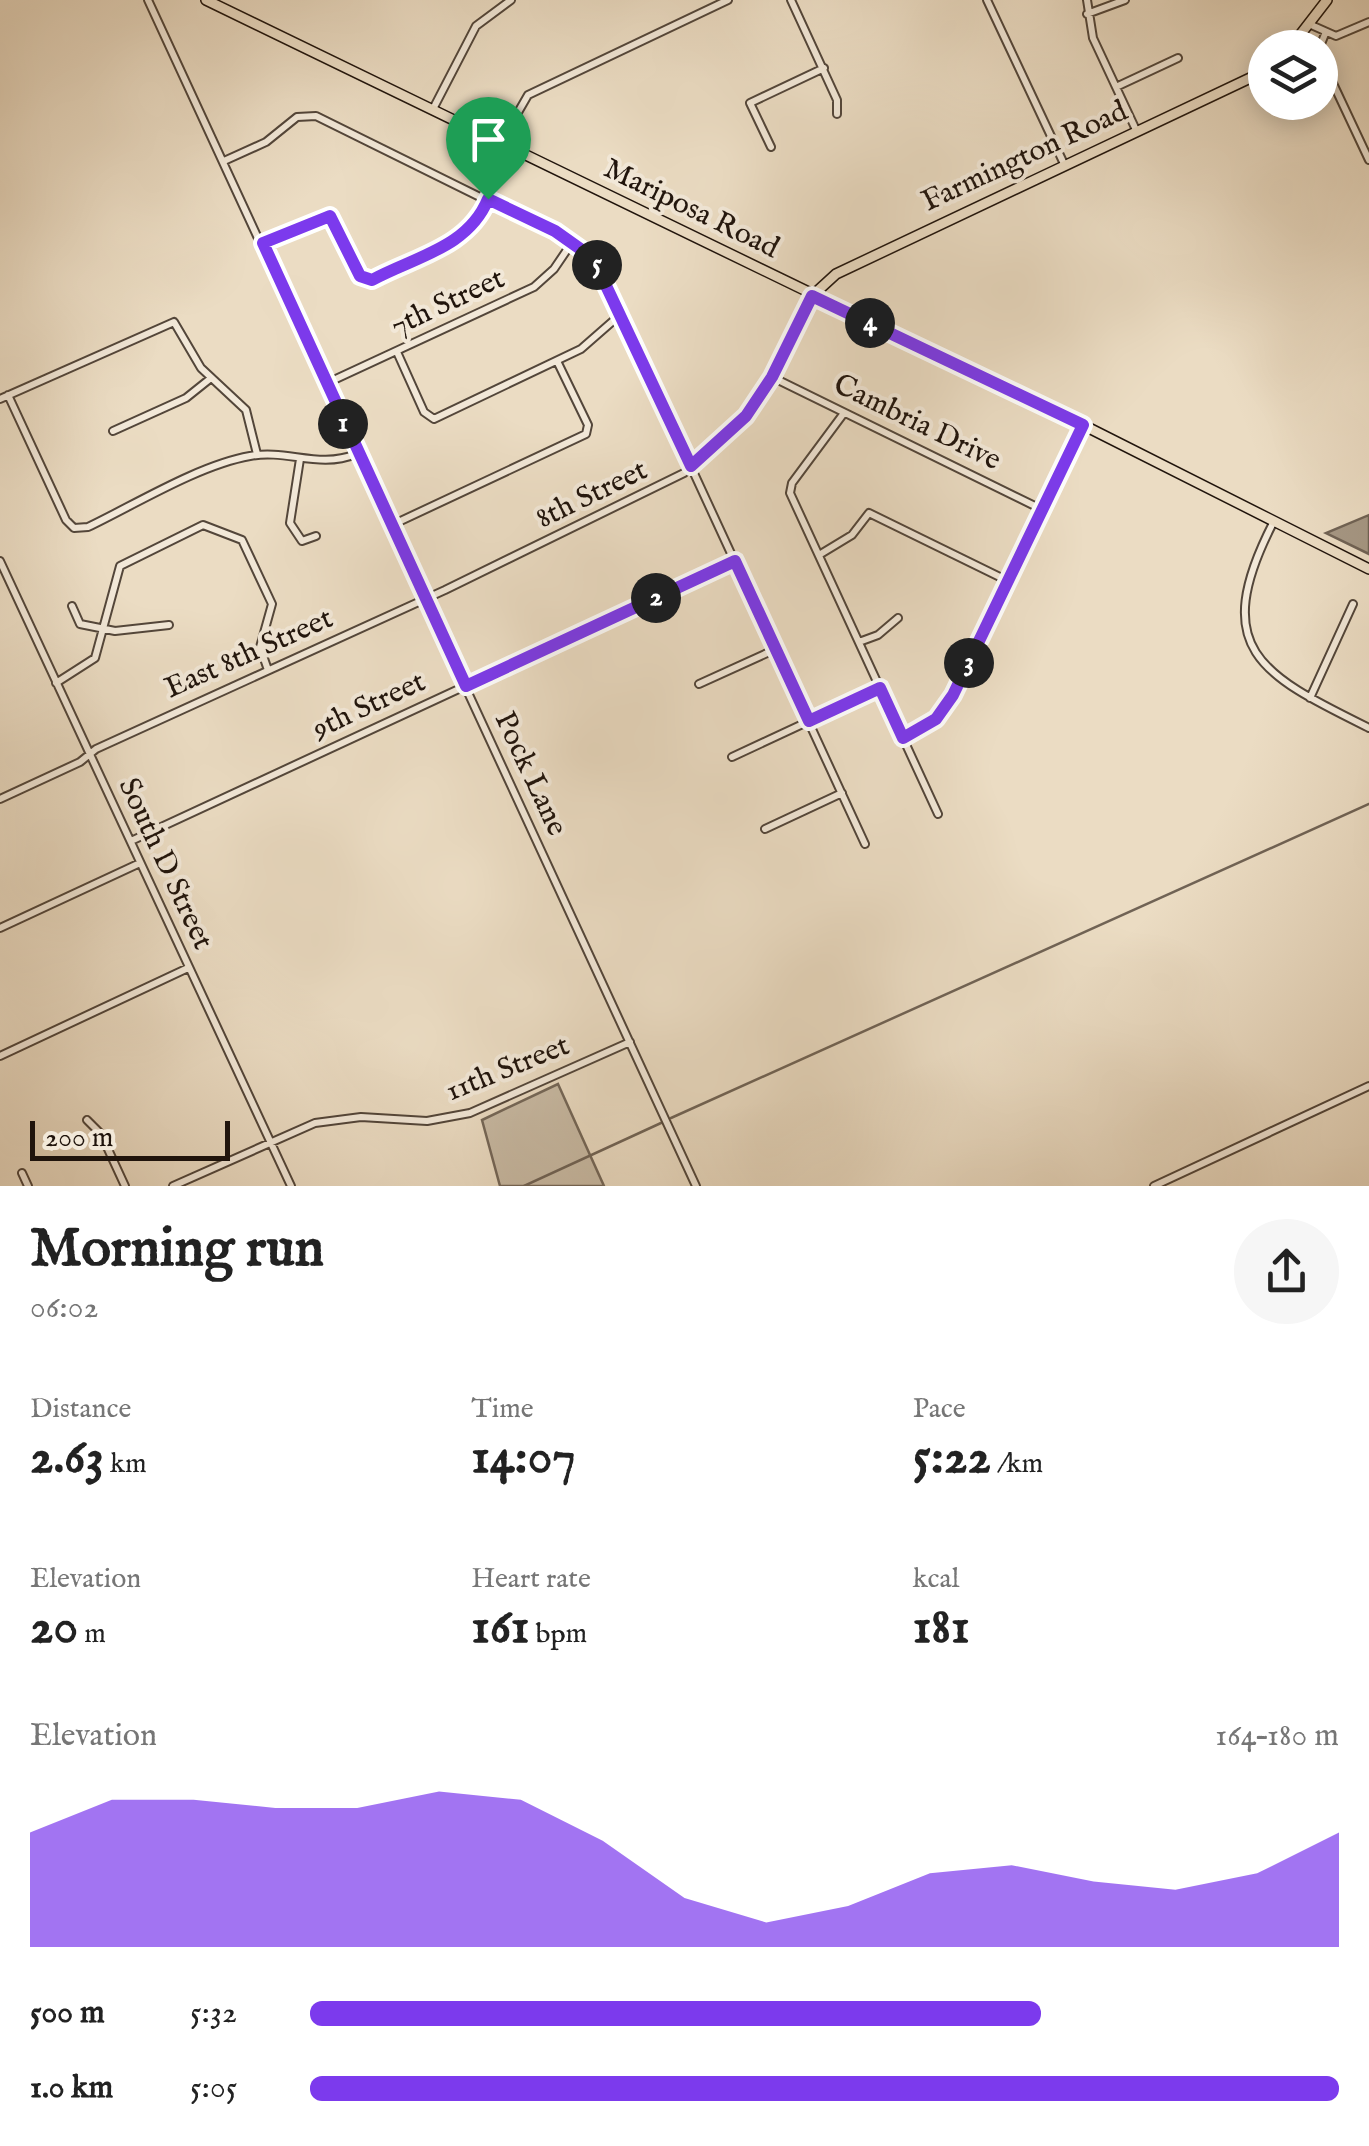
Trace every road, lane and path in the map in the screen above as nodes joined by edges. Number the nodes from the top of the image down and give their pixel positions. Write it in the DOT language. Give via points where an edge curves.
graph roads {
  1 [pos="148,0"];
  2 [pos="206,0"];
  3 [pos="511,0"];
  4 [pos="728,0"];
  5 [pos="791,0"];
  6 [pos="986,0"];
  7 [pos="1087,0"];
  8 [pos="1124,0"];
  9 [pos="1326,0"];
  10 [pos="1087,14"];
  11 [pos="1369,22"];
  12 [pos="1309,24"];
  13 [pos="1304,30"];
  14 [pos="1319,30"];
  15 [pos="1338,35"];
  16 [pos="1178,58"];
  17 [pos="824,68"];
  18 [pos="1248,79"];
  19 [pos="1116,87"];
  20 [pos="1338,95"];
  21 [pos="432,110"];
  22 [pos="837,114"];
  23 [pos="1137,132"];
  24 [pos="500,144"];
  25 [pos="770,147"];
  26 [pos="1369,160"];
  27 [pos="224,161"];
  28 [pos="1065,166"];
  29 [pos="488,199"];
  30 [pos="573,241"];
  31 [pos="263,243"];
  32 [pos="812,296"];
  33 [pos="621,314"];
  34 [pos="397,352"];
  35 [pos="557,361"];
  36 [pos="772,377"];
  37 [pos="211,378"];
  38 [pos="325,384"];
  39 [pos="4,397"];
  40 [pos="844,413"];
  41 [pos="1083,425"];
  42 [pos="112,432"];
  43 [pos="257,454"];
  44 [pos="356,454"];
  45 [pos="300,459"];
  46 [pos="691,466"];
  47 [pos="1043,510"];
  48 [pos="1273,522"];
  49 [pos="392,525"];
  50 [pos="316,536"];
  51 [pos="819,555"];
  52 [pos="735,561"];
  53 [pos="0,562"];
  54 [pos="1369,569"];
  55 [pos="1008,581"];
  56 [pos="426,598"];
  57 [pos="1353,604"];
  58 [pos="72,606"];
  59 [pos="898,618"];
  60 [pos="169,626"];
  61 [pos="104,630"];
  62 [pos="859,642"];
  63 [pos="776,649"];
  64 [pos="268,670"];
  65 [pos="56,683"];
  66 [pos="699,684"];
  67 [pos="466,686"];
  68 [pos="880,688"];
  69 [pos="1310,698"];
  70 [pos="809,721"];
  71 [pos="1369,728"];
  72 [pos="903,738"];
  73 [pos="90,754"];
  74 [pos="732,757"];
  75 [pos="842,793"];
  76 [pos="0,799"];
  77 [pos="938,814"];
  78 [pos="765,829"];
  79 [pos="131,841"];
  80 [pos="865,844"];
  81 [pos="140,863"];
  82 [pos="0,928"];
  83 [pos="188,968"];
  84 [pos="630,1042"];
  85 [pos="0,1056"];
  86 [pos="1369,1086"];
  87 [pos="87,1120"];
  88 [pos="269,1140"];
  89 [pos="22,1173"];
  90 [pos="28,1186"];
  91 [pos="126,1186"];
  92 [pos="172,1186"];
  93 [pos="290,1186"];
  94 [pos="696,1186"];
  95 [pos="1154,1186"];
  1 -- 27 [label="street, Pock Lane"];
  2 -- 21 [label="main road, Mariposa Road"];
  3 -- 21 [label="street" via="476,26"];
  4 -- 24 [label="street" via="528,95"];
  5 -- 17 [label="street"];
  6 -- 28 [label="street"];
  7 -- 10 [label="street"];
  8 -- 10 [label="street"];
  9 -- 12 [label="main road"];
  10 -- 19 [label="street"];
  11 -- 15 [label="street"];
  12 -- 13 [label="main road"];
  12 -- 14 [label="street"];
  16 -- 19 [label="street"];
  17 -- 22 [label="street"];
  17 -- 25 [label="street" via="750,103"];
  18 -- 23 [label="main road, Farmington Road"];
  19 -- 23 [label="street"];
  20 -- 26 [label="street"];
  21 -- 24 [label="main road, Mariposa Road"];
  23 -- 28 [label="main road, Farmington Road"];
  24 -- 32 [label="main road, Mariposa Road"];
  27 -- 29 [label="street" via="266,142 298,117 313,116"];
  27 -- 31 [label="street, Pock Lane"];
  28 -- 32 [label="main road, Farmington Road" via="836,274"];
  29 -- 30 [label="street"];
  29 -- 31 [label="street" via="460,238 372,280 360,276 330,216"];
  30 -- 33 [label="street" via="593,258"];
  30 -- 34 [label="street, 7th Street" via="534,287"];
  31 -- 38 [label="street, Pock Lane"];
  32 -- 36 [label="street, 8th Street"];
  32 -- 41 [label="main road, Mariposa Road"];
  33 -- 35 [label="street"];
  33 -- 46 [label="street"];
  34 -- 35 [label="street" via="424,412 434,419"];
  34 -- 38 [label="street, 7th Street"];
  35 -- 49 [label="street" via="586,434"];
  36 -- 40 [label="street, Cambria Drive"];
  36 -- 46 [label="street, 8th Street" via="732,432"];
  37 -- 39 [label="street" via="174,322"];
  37 -- 42 [label="street" via="186,398"];
  37 -- 43 [label="street" via="246,410"];
  38 -- 44 [label="street, Pock Lane"];
  39 -- 43 [label="street" via="74,528"];
  40 -- 47 [label="street, Cambria Drive"];
  40 -- 51 [label="street" via="790,490"];
  41 -- 47 [label="street"];
  41 -- 48 [label="main road, Mariposa Road"];
  43 -- 45 [label="street"];
  44 -- 45 [label="street" via="334,461"];
  44 -- 49 [label="street, Pock Lane"];
  45 -- 50 [label="street" via="290,523 302,541"];
  46 -- 52 [label="street"];
  46 -- 56 [label="street, 8th Street" via="644,496"];
  47 -- 55 [label="street"];
  48 -- 54 [label="main road, Mariposa Road"];
  48 -- 69 [label="street" via="1250,572 1245,617 1273,676"];
  49 -- 56 [label="street, Pock Lane"];
  51 -- 55 [label="street" via="852,536 869,513"];
  51 -- 62 [label="street"];
  52 -- 63 [label="street"];
  52 -- 67 [label="street, 9th Street"];
  53 -- 65 [label="street, South D Street"];
  55 -- 72 [label="street" via="947,706"];
  56 -- 64 [label="street, East 8th Street"];
  56 -- 67 [label="street, Pock Lane"];
  57 -- 69 [label="street"];
  58 -- 61 [label="street" via="80,624"];
  59 -- 62 [label="street"];
  60 -- 61 [label="street"];
  61 -- 64 [label="street" via="124,562 210,525 242,540 270,599 260,647"];
  61 -- 65 [label="street" via="94,660"];
  62 -- 68 [label="street"];
  63 -- 66 [label="street"];
  63 -- 70 [label="street"];
  64 -- 73 [label="street, East 8th Street"];
  65 -- 73 [label="street, South D Street"];
  67 -- 79 [label="street, 9th Street"];
  67 -- 84 [label="street, Pock Lane"];
  68 -- 70 [label="street"];
  68 -- 72 [label="street"];
  69 -- 71 [label="street"];
  70 -- 74 [label="street"];
  70 -- 75 [label="street"];
  72 -- 77 [label="street"];
  73 -- 76 [label="street, East 8th Street"];
  73 -- 79 [label="street, South D Street"];
  75 -- 78 [label="street"];
  75 -- 80 [label="street"];
  79 -- 81 [label="street, South D Street"];
  81 -- 82 [label="street"];
  81 -- 83 [label="street, South D Street"];
  83 -- 85 [label="street"];
  83 -- 88 [label="street, South D Street"];
  84 -- 88 [label="street, 11th Street" via="470,1113 427,1121 335,1119"];
  84 -- 94 [label="street, Pock Lane"];
  86 -- 95 [label="street"];
  87 -- 91 [label="street" via="102,1134"];
  88 -- 92 [label="street, 11th Street"];
  88 -- 93 [label="street, South D Street"];
  89 -- 90 [label="street"];
}
